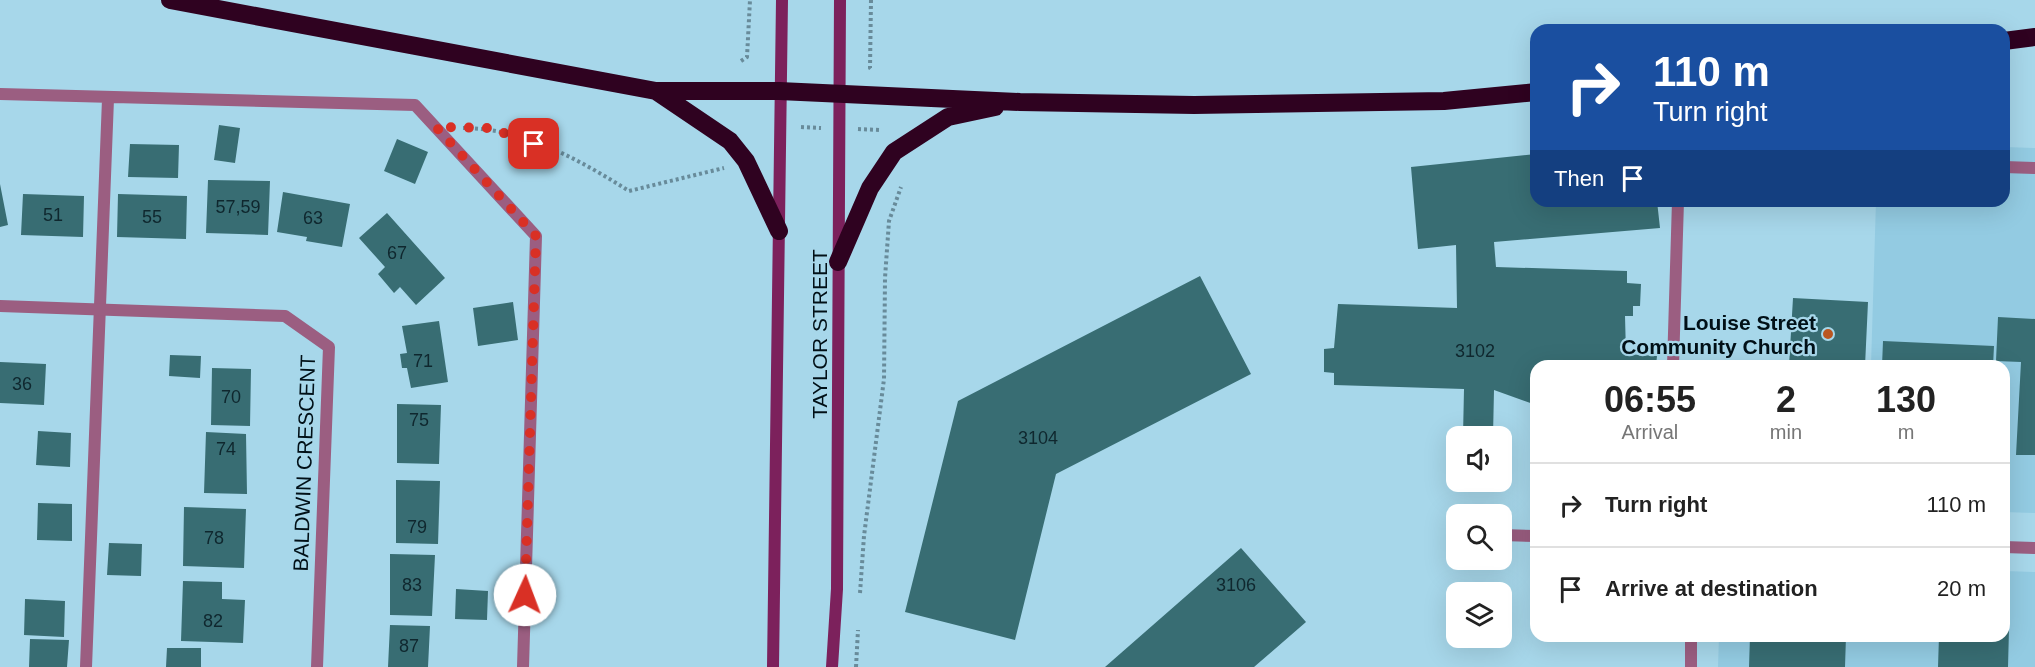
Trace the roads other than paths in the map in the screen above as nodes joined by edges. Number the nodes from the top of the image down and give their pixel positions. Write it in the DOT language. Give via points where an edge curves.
graph roads {
  1 [pos="170,0"];
  2 [pos="782,0"];
  3 [pos="840,0"];
  4 [pos="2035,37"];
  5 [pos="2010,40"];
  6 [pos="657,91"];
  7 [pos="779,91"];
  8 [pos="1530,93"];
  9 [pos="0,94"];
  10 [pos="839,94"];
  11 [pos="108,99"];
  12 [pos="1020,102"];
  13 [pos="2010,167"];
  14 [pos="2035,168"];
  15 [pos="1678,207"];
  16 [pos="779,231"];
  17 [pos="838,262"];
  18 [pos="0,306"];
  19 [pos="100,310"];
  20 [pos="1673,360"];
  21 [pos="1512,535"];
  22 [pos="1530,536"];
  23 [pos="2010,547"];
  24 [pos="2035,548"];
  25 [pos="1691,642"];
  26 [pos="87,667"];
  27 [pos="317,667"];
  28 [pos="523,667"];
  29 [pos="773,667"];
  30 [pos="832,667"];
  31 [pos="1691,667"];
  1 -- 6 [label="highway"];
  2 -- 7 [label="main road, TAYLOR STREET"];
  3 -- 10 [label="main road, TAYLOR STREET"];
  4 -- 5 [label="highway"];
  6 -- 7 [label="highway"];
  6 -- 16 [label="highway" via="730,141 746,161"];
  7 -- 10 [label="highway"];
  7 -- 16 [label="main road, TAYLOR STREET"];
  8 -- 12 [label="highway" via="1432,101 1194,105"];
  9 -- 11 [label="street"];
  10 -- 12 [label="highway"];
  10 -- 17 [label="main road, TAYLOR STREET"];
  11 -- 19 [label="street"];
  11 -- 28 [label="street" via="415,105 536,236"];
  12 -- 17 [label="highway" via="948,117 894,152 870,188"];
  13 -- 14 [label="street"];
  15 -- 20 [label="street"];
  16 -- 29 [label="main road, TAYLOR STREET"];
  17 -- 30 [label="main road, TAYLOR STREET" via="837,589"];
  18 -- 19 [label="street, BALDWIN CRESCENT"];
  19 -- 26 [label="street"];
  19 -- 27 [label="street, BALDWIN CRESCENT" via="285,316 329,347"];
  21 -- 22 [label="street"];
  23 -- 24 [label="street"];
  25 -- 31 [label="street"];
}
